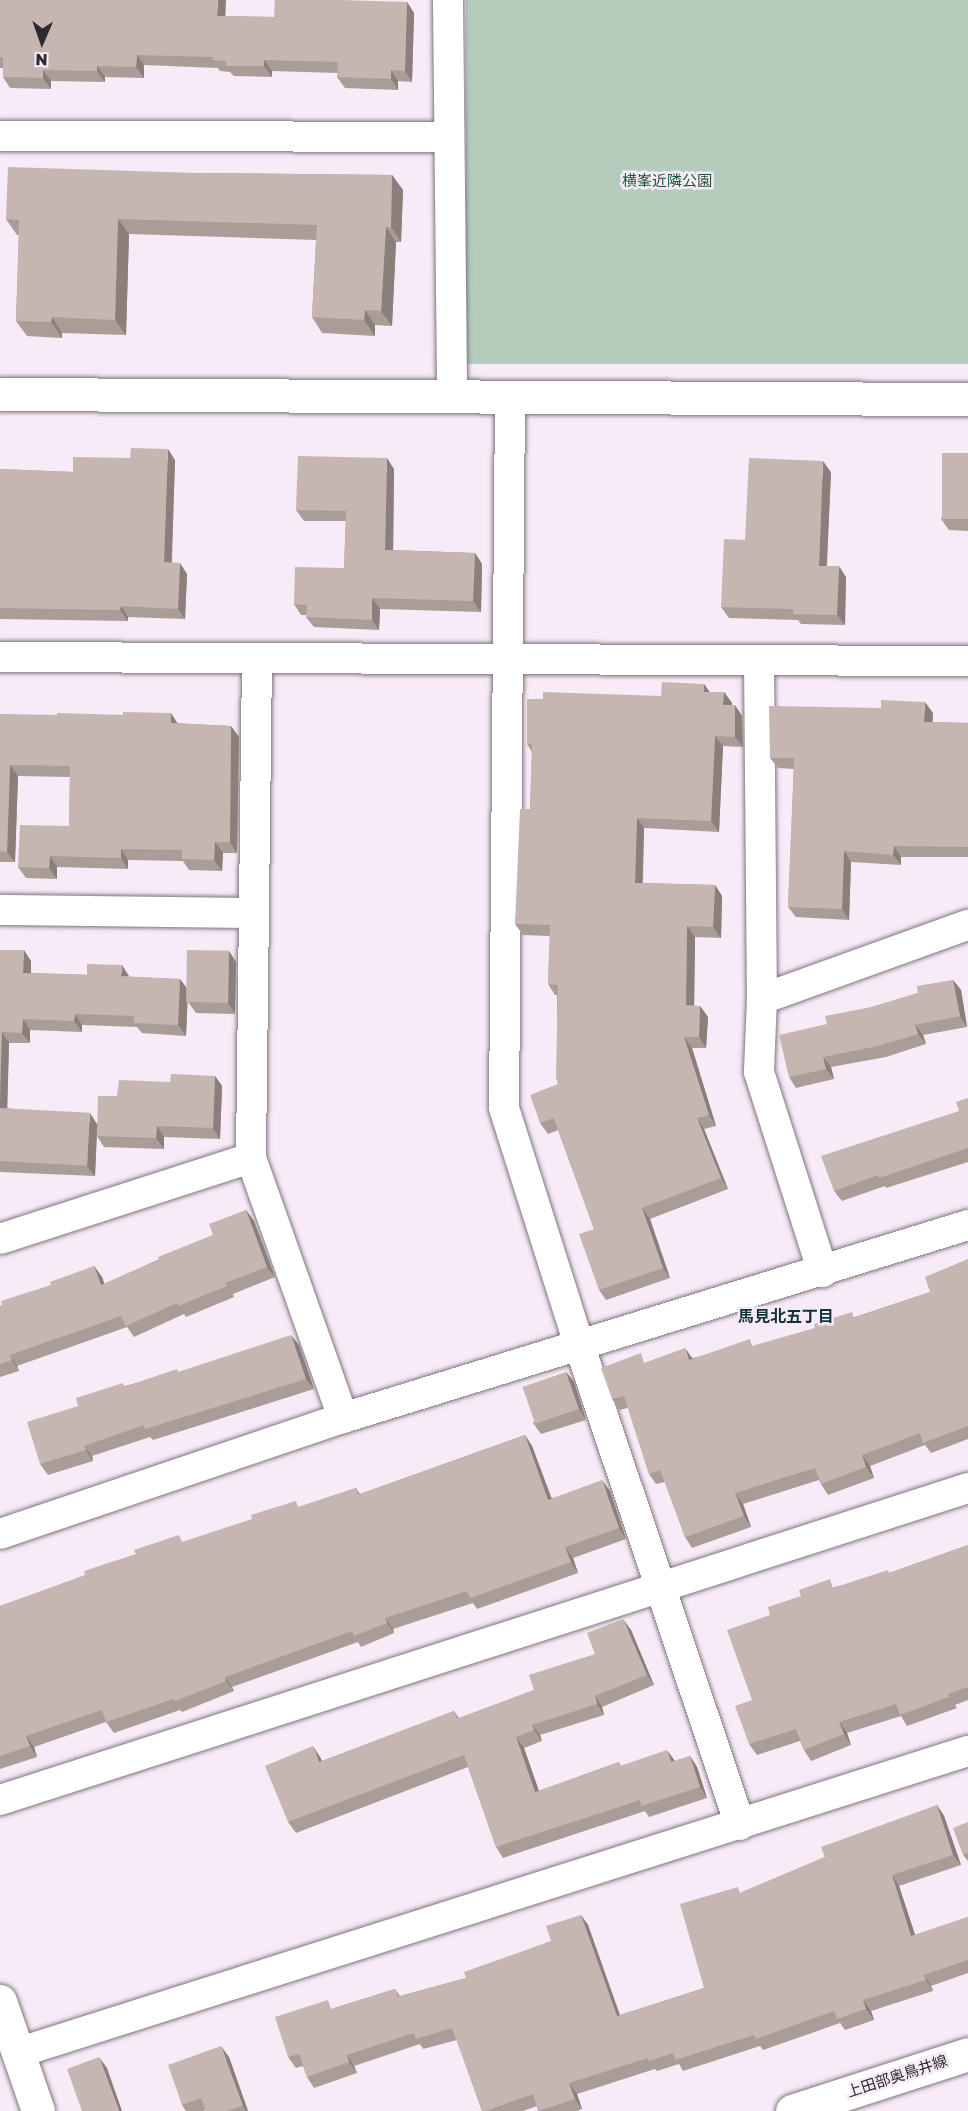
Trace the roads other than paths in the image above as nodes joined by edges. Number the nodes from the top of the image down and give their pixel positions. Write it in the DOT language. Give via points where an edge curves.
graph roads {
  1 [pos="447,0"];
  2 [pos="0,136"];
  3 [pos="449,137"];
  4 [pos="0,394"];
  5 [pos="510,396"];
  6 [pos="452,397"];
  7 [pos="968,399"];
  8 [pos="0,657"];
  9 [pos="258,658"];
  10 [pos="759,660"];
  11 [pos="506,661"];
  12 [pos="968,661"];
  13 [pos="0,910"];
  14 [pos="254,913"];
  15 [pos="968,925"];
  16 [pos="762,999"];
  17 [pos="251,1158"];
  18 [pos="968,1225"];
  19 [pos="0,1239"];
  20 [pos="823,1272"];
  21 [pos="580,1347"];
  22 [pos="343,1418"];
  23 [pos="968,1488"];
  24 [pos="0,1534"];
  25 [pos="660,1586"];
  26 [pos="968,1752"];
  27 [pos="0,1800"];
  28 [pos="740,1825"];
  29 [pos="0,2001"];
  30 [pos="17,2053"];
  31 [pos="968,2054"];
  32 [pos="829,2105"];
  33 [pos="38,2111"];
  34 [pos="792,2111"];
  1 -- 3 [label="street"];
  2 -- 3 [label="street"];
  3 -- 6 [label="street"];
  4 -- 6 [label="street"];
  5 -- 6 [label="street"];
  5 -- 7 [label="street"];
  5 -- 11 [label="street"];
  8 -- 9 [label="street"];
  9 -- 11 [label="street"];
  9 -- 14 [label="street"];
  10 -- 11 [label="street"];
  10 -- 12 [label="street"];
  10 -- 16 [label="street"];
  11 -- 21 [label="street" via="504,1108"];
  13 -- 14 [label="street"];
  14 -- 17 [label="street"];
  15 -- 16 [label="street"];
  16 -- 20 [label="street" via="759,1072"];
  17 -- 19 [label="street"];
  17 -- 22 [label="street"];
  18 -- 20 [label="street"];
  20 -- 21 [label="street"];
  21 -- 22 [label="street"];
  21 -- 25 [label="street"];
  22 -- 24 [label="street"];
  23 -- 25 [label="street"];
  25 -- 27 [label="street"];
  25 -- 28 [label="street"];
  26 -- 28 [label="street"];
  28 -- 30 [label="street"];
  29 -- 30 [label="street"];
  30 -- 33 [label="street"];
  31 -- 32 [label="street, 上田部奥鳥井線"];
  32 -- 34 [label="street, 上田部奥鳥井線"];
}
